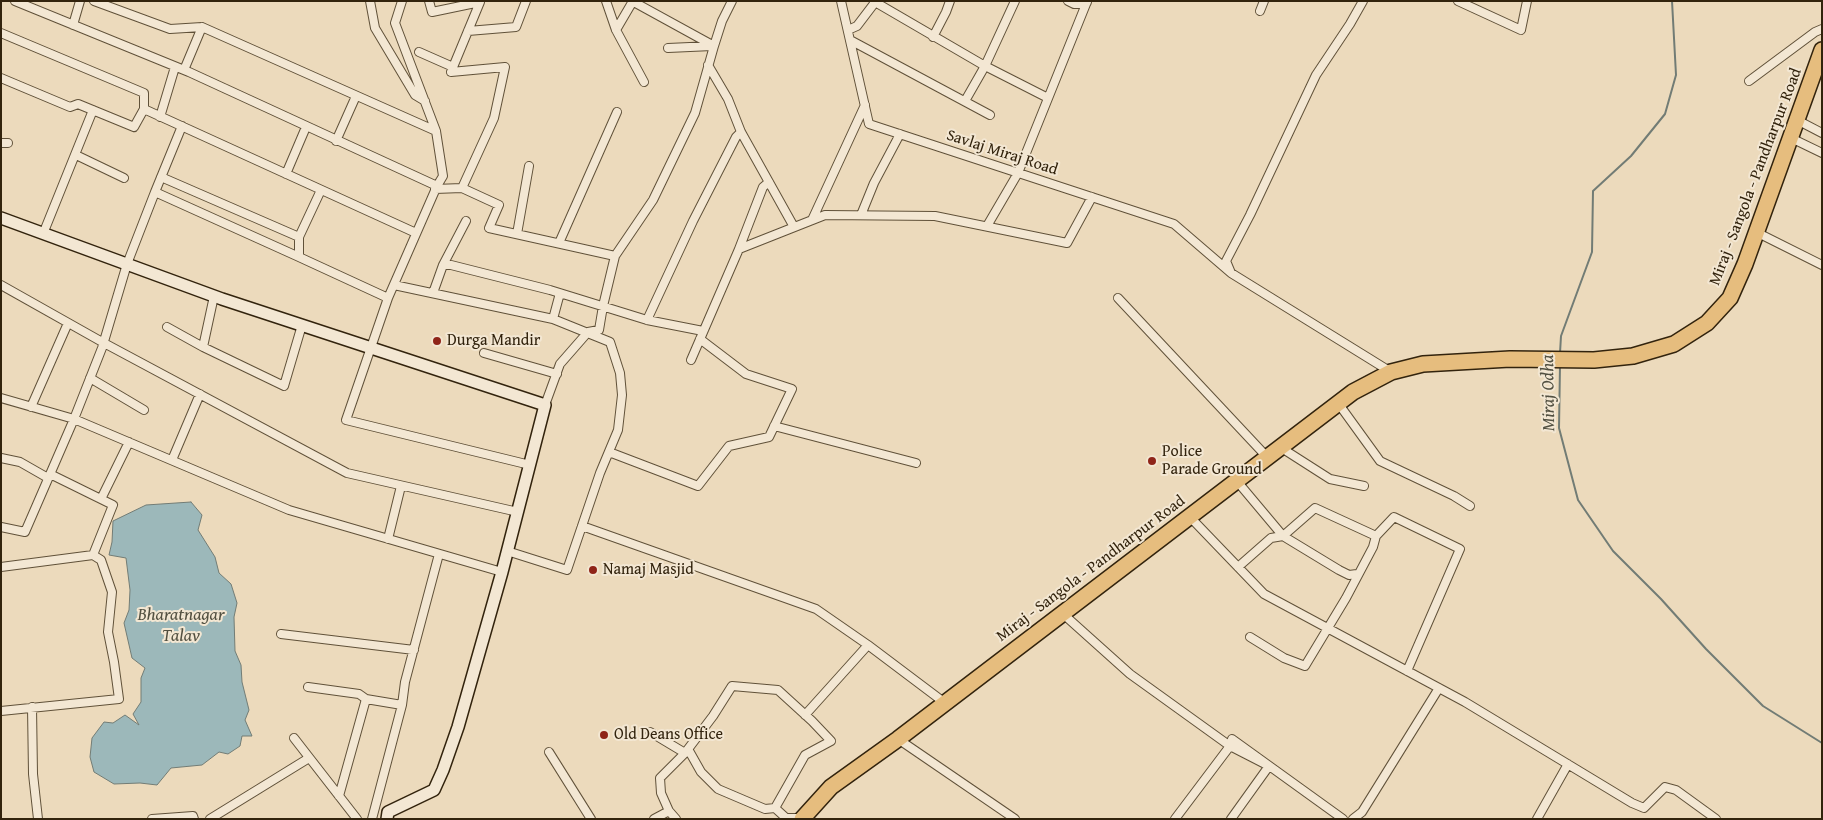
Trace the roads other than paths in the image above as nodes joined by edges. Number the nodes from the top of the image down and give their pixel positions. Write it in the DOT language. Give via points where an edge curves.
graph roads {
  1 [pos="15,1"];
  2 [pos="80,1"];
  3 [pos="94,1"];
  4 [pos="370,1"];
  5 [pos="402,1"];
  6 [pos="429,1"];
  7 [pos="489,1"];
  8 [pos="526,1"];
  9 [pos="606,1"];
  10 [pos="732,1"];
  11 [pos="841,1"];
  12 [pos="950,1"];
  13 [pos="1015,1"];
  14 [pos="1068,1"];
  15 [pos="1264,1"];
  16 [pos="1363,1"];
  17 [pos="1458,1"];
  18 [pos="1527,1"];
  19 [pos="480,2"];
  20 [pos="633,2"];
  21 [pos="875,2"];
  22 [pos="1086,3"];
  23 [pos="1260,11"];
  24 [pos="73,25"];
  25 [pos="202,27"];
  26 [pos="1822,29"];
  27 [pos="616,30"];
  28 [pos="848,30"];
  29 [pos="468,31"];
  30 [pos="1,33"];
  31 [pos="933,37"];
  32 [pos="850,40"];
  33 [pos="714,46"];
  34 [pos="668,48"];
  35 [pos="1822,50"];
  36 [pos="419,52"];
  37 [pos="708,65"];
  38 [pos="175,66"];
  39 [pos="985,66"];
  40 [pos="453,68"];
  41 [pos="184,70"];
  42 [pos="1,78"];
  43 [pos="1749,81"];
  44 [pos="644,82"];
  45 [pos="356,96"];
  46 [pos="1048,98"];
  47 [pos="425,101"];
  48 [pos="964,101"];
  49 [pos="865,105"];
  50 [pos="93,110"];
  51 [pos="144,110"];
  52 [pos="617,112"];
  53 [pos="990,115"];
  54 [pos="160,117"];
  55 [pos="1797,120"];
  56 [pos="182,126"];
  57 [pos="306,127"];
  58 [pos="436,131"];
  59 [pos="741,132"];
  60 [pos="1822,133"];
  61 [pos="900,134"];
  62 [pos="1791,138"];
  63 [pos="336,141"];
  64 [pos="1822,153"];
  65 [pos="76,155"];
  66 [pos="529,166"];
  67 [pos="1018,173"];
  68 [pos="286,174"];
  69 [pos="161,177"];
  70 [pos="124,178"];
  71 [pos="769,182"];
  72 [pos="436,188"];
  73 [pos="462,188"];
  74 [pos="321,190"];
  75 [pos="155,192"];
  76 [pos="1092,197"];
  77 [pos="861,215"];
  78 [pos="1,218"];
  79 [pos="812,220"];
  80 [pos="466,221"];
  81 [pos="987,226"];
  82 [pos="794,227"];
  83 [pos="1756,232"];
  84 [pos="416,233"];
  85 [pos="43,234"];
  86 [pos="517,234"];
  87 [pos="299,237"];
  88 [pos="559,243"];
  89 [pos="739,249"];
  90 [pos="615,256"];
  91 [pos="299,257"];
  92 [pos="127,264"];
  93 [pos="443,265"];
  94 [pos="1822,265"];
  95 [pos="1231,273"];
  96 [pos="1,285"];
  97 [pos="394,285"];
  98 [pos="433,293"];
  99 [pos="560,293"];
  100 [pos="214,296"];
  101 [pos="388,298"];
  102 [pos="1118,298"];
  103 [pos="603,306"];
  104 [pos="553,319"];
  105 [pos="647,320"];
  106 [pos="68,323"];
  107 [pos="302,325"];
  108 [pos="167,326"];
  109 [pos="588,332"];
  110 [pos="701,335"];
  111 [pos="104,343"];
  112 [pos="203,347"];
  113 [pos="372,348"];
  114 [pos="484,353"];
  115 [pos="691,360"];
  116 [pos="1391,372"];
  117 [pos="557,374"];
  118 [pos="90,378"];
  119 [pos="200,394"];
  120 [pos="1,398"];
  121 [pos="1338,403"];
  122 [pos="546,404"];
  123 [pos="31,406"];
  124 [pos="144,410"];
  125 [pos="74,418"];
  126 [pos="774,426"];
  127 [pos="129,442"];
  128 [pos="1280,447"];
  129 [pos="609,452"];
  130 [pos="1266,457"];
  131 [pos="1,458"];
  132 [pos="172,460"];
  133 [pos="916,463"];
  134 [pos="530,465"];
  135 [pos="49,476"];
  136 [pos="1236,480"];
  137 [pos="402,486"];
  138 [pos="1364,486"];
  139 [pos="101,499"];
  140 [pos="1470,506"];
  141 [pos="518,512"];
  142 [pos="1189,516"];
  143 [pos="582,526"];
  144 [pos="1,527"];
  145 [pos="1283,536"];
  146 [pos="1376,536"];
  147 [pos="388,539"];
  148 [pos="507,551"];
  149 [pos="439,554"];
  150 [pos="93,555"];
  151 [pos="1,567"];
  152 [pos="1238,567"];
  153 [pos="502,572"];
  154 [pos="1357,574"];
  155 [pos="1062,613"];
  156 [pos="1328,629"];
  157 [pos="281,634"];
  158 [pos="1250,637"];
  159 [pos="868,645"];
  160 [pos="414,650"];
  161 [pos="1407,671"];
  162 [pos="308,687"];
  163 [pos="1439,688"];
  164 [pos="366,699"];
  165 [pos="945,703"];
  166 [pos="402,705"];
  167 [pos="32,707"];
  168 [pos="1,711"];
  169 [pos="805,714"];
  170 [pos="650,732"];
  171 [pos="294,738"];
  172 [pos="898,739"];
  173 [pos="1230,746"];
  174 [pos="687,751"];
  175 [pos="549,752"];
  176 [pos="310,758"];
  177 [pos="1568,764"];
  178 [pos="1269,766"];
  179 [pos="339,796"];
  180 [pos="775,808"];
  181 [pos="669,811"];
  182 [pos="38,819"];
  183 [pos="152,819"];
  184 [pos="194,819"];
  185 [pos="210,819"];
  186 [pos="357,819"];
  187 [pos="372,819"];
  188 [pos="387,819"];
  189 [pos="591,819"];
  190 [pos="654,819"];
  191 [pos="676,819"];
  192 [pos="802,819"];
  193 [pos="1015,819"];
  194 [pos="1175,819"];
  195 [pos="1232,819"];
  196 [pos="1344,819"];
  197 [pos="1353,819"];
  198 [pos="1538,819"];
  199 [pos="1716,819"];
  1 -- 24 [label="street"];
  2 -- 24 [label="street"];
  3 -- 25 [label="street" via="170,29"];
  4 -- 47 [label="street" via="376,28 415,95"];
  5 -- 47 [label="street" via="395,23"];
  6 -- 19 [label="street" via="432,12"];
  7 -- 19 [label="street"];
  8 -- 29 [label="street" via="516,27"];
  9 -- 27 [label="street"];
  10 -- 33 [label="street"];
  11 -- 28 [label="street, Savlaj Miraj Road"];
  12 -- 31 [label="street"];
  13 -- 39 [label="street"];
  14 -- 22 [label="street"];
  15 -- 23 [label="street"];
  16 -- 95 [label="street" via="1316,75 1226,261"];
  17 -- 18 [label="street" via="1521,30"];
  19 -- 29 [label="street"];
  20 -- 27 [label="street"];
  20 -- 33 [label="street"];
  21 -- 28 [label="street" via="857,26"];
  21 -- 31 [label="street"];
  22 -- 46 [label="street"];
  24 -- 38 [label="street"];
  25 -- 41 [label="street"];
  25 -- 45 [label="street"];
  26 -- 43 [label="street"];
  27 -- 44 [label="street"];
  28 -- 32 [label="street, Savlaj Miraj Road"];
  29 -- 40 [label="street"];
  30 -- 51 [label="street" via="144,93"];
  31 -- 39 [label="street"];
  32 -- 48 [label="street"];
  32 -- 49 [label="street, Savlaj Miraj Road"];
  33 -- 34 [label="street"];
  33 -- 37 [label="street"];
  35 -- 55 [label="highway, Miraj - Sangola - Pandharpur Road"];
  36 -- 40 [label="street"];
  37 -- 59 [label="street" via="728,99"];
  37 -- 90 [label="street" via="691,122 653,200"];
  38 -- 41 [label="street"];
  38 -- 54 [label="street"];
  39 -- 46 [label="street"];
  39 -- 48 [label="street"];
  40 -- 73 [label="street" via="451,72 506,67 494,118"];
  41 -- 57 [label="street"];
  42 -- 50 [label="street" via="70,107 78,104"];
  45 -- 58 [label="street"];
  45 -- 63 [label="street"];
  46 -- 67 [label="street"];
  47 -- 58 [label="street"];
  48 -- 53 [label="street"];
  49 -- 61 [label="street, Savlaj Miraj Road" via="869,124"];
  49 -- 79 [label="street"];
  50 -- 51 [label="street" via="134,127"];
  50 -- 65 [label="street"];
  51 -- 54 [label="street"];
  52 -- 88 [label="street"];
  54 -- 56 [label="street"];
  55 -- 60 [label="street"];
  55 -- 62 [label="highway, Miraj - Sangola - Pandharpur Road"];
  56 -- 68 [label="street"];
  56 -- 69 [label="street"];
  57 -- 63 [label="street"];
  57 -- 68 [label="street"];
  58 -- 72 [label="street" via="443,176"];
  59 -- 71 [label="street"];
  59 -- 105 [label="street" via="693,221"];
  61 -- 67 [label="street, Savlaj Miraj Road"];
  61 -- 77 [label="street"];
  62 -- 64 [label="street"];
  62 -- 83 [label="highway, Miraj - Sangola - Pandharpur Road"];
  63 -- 72 [label="street"];
  65 -- 70 [label="street"];
  65 -- 85 [label="street"];
  66 -- 86 [label="street"];
  67 -- 76 [label="street, Savlaj Miraj Road"];
  67 -- 81 [label="street"];
  68 -- 74 [label="street"];
  69 -- 75 [label="street"];
  69 -- 87 [label="street"];
  71 -- 82 [label="street"];
  71 -- 89 [label="street" via="763,187"];
  72 -- 73 [label="street"];
  72 -- 84 [label="street"];
  73 -- 86 [label="street" via="499,205 489,228"];
  74 -- 84 [label="street"];
  74 -- 87 [label="street"];
  75 -- 91 [label="street"];
  75 -- 92 [label="street"];
  76 -- 81 [label="street" via="1067,243"];
  76 -- 95 [label="street, Savlaj Miraj Road" via="1174,224"];
  77 -- 79 [label="street" via="825,215"];
  77 -- 81 [label="street" via="935,216"];
  78 -- 85 [label="street"];
  79 -- 82 [label="street"];
  80 -- 93 [label="street"];
  82 -- 89 [label="street"];
  83 -- 94 [label="street"];
  83 -- 116 [label="highway, Miraj - Sangola - Pandharpur Road" via="1730,298 1707,323 1674,344 1633,356 1594,360 1510,359 1423,364"];
  84 -- 97 [label="street"];
  85 -- 92 [label="street"];
  86 -- 88 [label="street"];
  87 -- 91 [label="street"];
  88 -- 90 [label="street"];
  89 -- 110 [label="street"];
  90 -- 103 [label="street"];
  91 -- 101 [label="street"];
  92 -- 100 [label="street"];
  92 -- 111 [label="street"];
  93 -- 98 [label="street"];
  93 -- 99 [label="street"];
  95 -- 116 [label="street, Savlaj Miraj Road"];
  96 -- 106 [label="street"];
  97 -- 98 [label="street"];
  97 -- 101 [label="street"];
  98 -- 104 [label="street"];
  99 -- 103 [label="street"];
  99 -- 104 [label="street"];
  100 -- 107 [label="street"];
  100 -- 112 [label="street"];
  101 -- 113 [label="street"];
  102 -- 130 [label="street"];
  103 -- 105 [label="street"];
  103 -- 109 [label="street" via="599,330"];
  104 -- 109 [label="street"];
  105 -- 110 [label="street"];
  106 -- 111 [label="street"];
  106 -- 123 [label="street"];
  107 -- 112 [label="street" via="284,386"];
  107 -- 113 [label="street"];
  108 -- 112 [label="street"];
  109 -- 117 [label="street" via="560,364"];
  109 -- 129 [label="street" via="610,342 620,373 622,395 618,430"];
  110 -- 115 [label="street"];
  110 -- 126 [label="street" via="746,374 792,389"];
  111 -- 118 [label="street"];
  111 -- 119 [label="street"];
  113 -- 122 [label="street"];
  113 -- 134 [label="street" via="346,420"];
  114 -- 117 [label="street"];
  116 -- 121 [label="highway, Miraj - Sangola - Pandharpur Road"];
  117 -- 122 [label="street"];
  118 -- 124 [label="street"];
  118 -- 125 [label="street"];
  119 -- 132 [label="street"];
  119 -- 137 [label="street" via="347,473"];
  120 -- 123 [label="street"];
  121 -- 128 [label="highway, Miraj - Sangola - Pandharpur Road"];
  121 -- 140 [label="street" via="1380,461"];
  122 -- 134 [label="street"];
  123 -- 125 [label="street"];
  125 -- 127 [label="street"];
  125 -- 135 [label="street"];
  126 -- 129 [label="street" via="769,437 729,446 698,486"];
  126 -- 133 [label="street"];
  127 -- 132 [label="street"];
  127 -- 139 [label="street"];
  128 -- 130 [label="highway, Miraj - Sangola - Pandharpur Road"];
  128 -- 138 [label="street" via="1330,479"];
  129 -- 143 [label="street"];
  130 -- 136 [label="highway, Miraj - Sangola - Pandharpur Road"];
  131 -- 135 [label="street" via="20,462"];
  132 -- 147 [label="street" via="289,510"];
  134 -- 141 [label="street"];
  135 -- 139 [label="street"];
  135 -- 144 [label="street" via="25,532"];
  136 -- 142 [label="highway, Miraj - Sangola - Pandharpur Road"];
  136 -- 145 [label="street"];
  137 -- 141 [label="street"];
  137 -- 147 [label="street"];
  139 -- 150 [label="street" via="113,505"];
  141 -- 148 [label="street"];
  142 -- 152 [label="street"];
  142 -- 155 [label="highway, Miraj - Sangola - Pandharpur Road"];
  143 -- 148 [label="street" via="567,570"];
  143 -- 159 [label="street" via="816,609"];
  145 -- 146 [label="street" via="1314,508"];
  145 -- 152 [label="street" via="1271,538"];
  145 -- 154 [label="street" via="1339,570 1349,575"];
  146 -- 154 [label="street"];
  146 -- 161 [label="street" via="1394,517 1460,549"];
  147 -- 149 [label="street"];
  148 -- 153 [label="street"];
  149 -- 153 [label="street"];
  149 -- 160 [label="street"];
  150 -- 151 [label="street"];
  150 -- 167 [label="street" via="101,560 112,592 108,632 119,699"];
  152 -- 156 [label="street" via="1264,594"];
  153 -- 188 [label="street" via="458,727 434,790 388,812"];
  154 -- 156 [label="street"];
  155 -- 165 [label="highway, Miraj - Sangola - Pandharpur Road"];
  155 -- 173 [label="street" via="1130,674"];
  156 -- 158 [label="street" via="1305,666 1284,658"];
  156 -- 161 [label="street"];
  157 -- 160 [label="street"];
  159 -- 165 [label="street"];
  159 -- 169 [label="street"];
  160 -- 166 [label="street"];
  161 -- 163 [label="street"];
  162 -- 164 [label="street" via="359,694"];
  163 -- 177 [label="street"];
  163 -- 197 [label="street" via="1362,812"];
  164 -- 166 [label="street"];
  164 -- 179 [label="street"];
  165 -- 172 [label="highway, Miraj - Sangola - Pandharpur Road"];
  166 -- 187 [label="street"];
  167 -- 168 [label="street"];
  167 -- 182 [label="street" via="33,774"];
  169 -- 174 [label="street" via="778,690 732,686"];
  169 -- 180 [label="street" via="831,742 805,755"];
  170 -- 174 [label="street"];
  171 -- 176 [label="street"];
  172 -- 192 [label="highway, Miraj - Sangola - Pandharpur Road" via="831,787"];
  172 -- 193 [label="street"];
  173 -- 178 [label="street" via="1232,739"];
  173 -- 194 [label="street"];
  174 -- 180 [label="street" via="718,790 765,809"];
  174 -- 181 [label="street" via="660,778 661,793"];
  175 -- 189 [label="street"];
  176 -- 179 [label="street"];
  176 -- 185 [label="street"];
  177 -- 198 [label="street"];
  177 -- 199 [label="street" via="1644,808 1665,788 1676,790"];
  178 -- 195 [label="street"];
  178 -- 196 [label="street"];
  179 -- 186 [label="street"];
  180 -- 192 [label="street" via="786,818"];
  181 -- 190 [label="street"];
  181 -- 191 [label="street"];
  183 -- 184 [label="street" via="193,816"];
}
